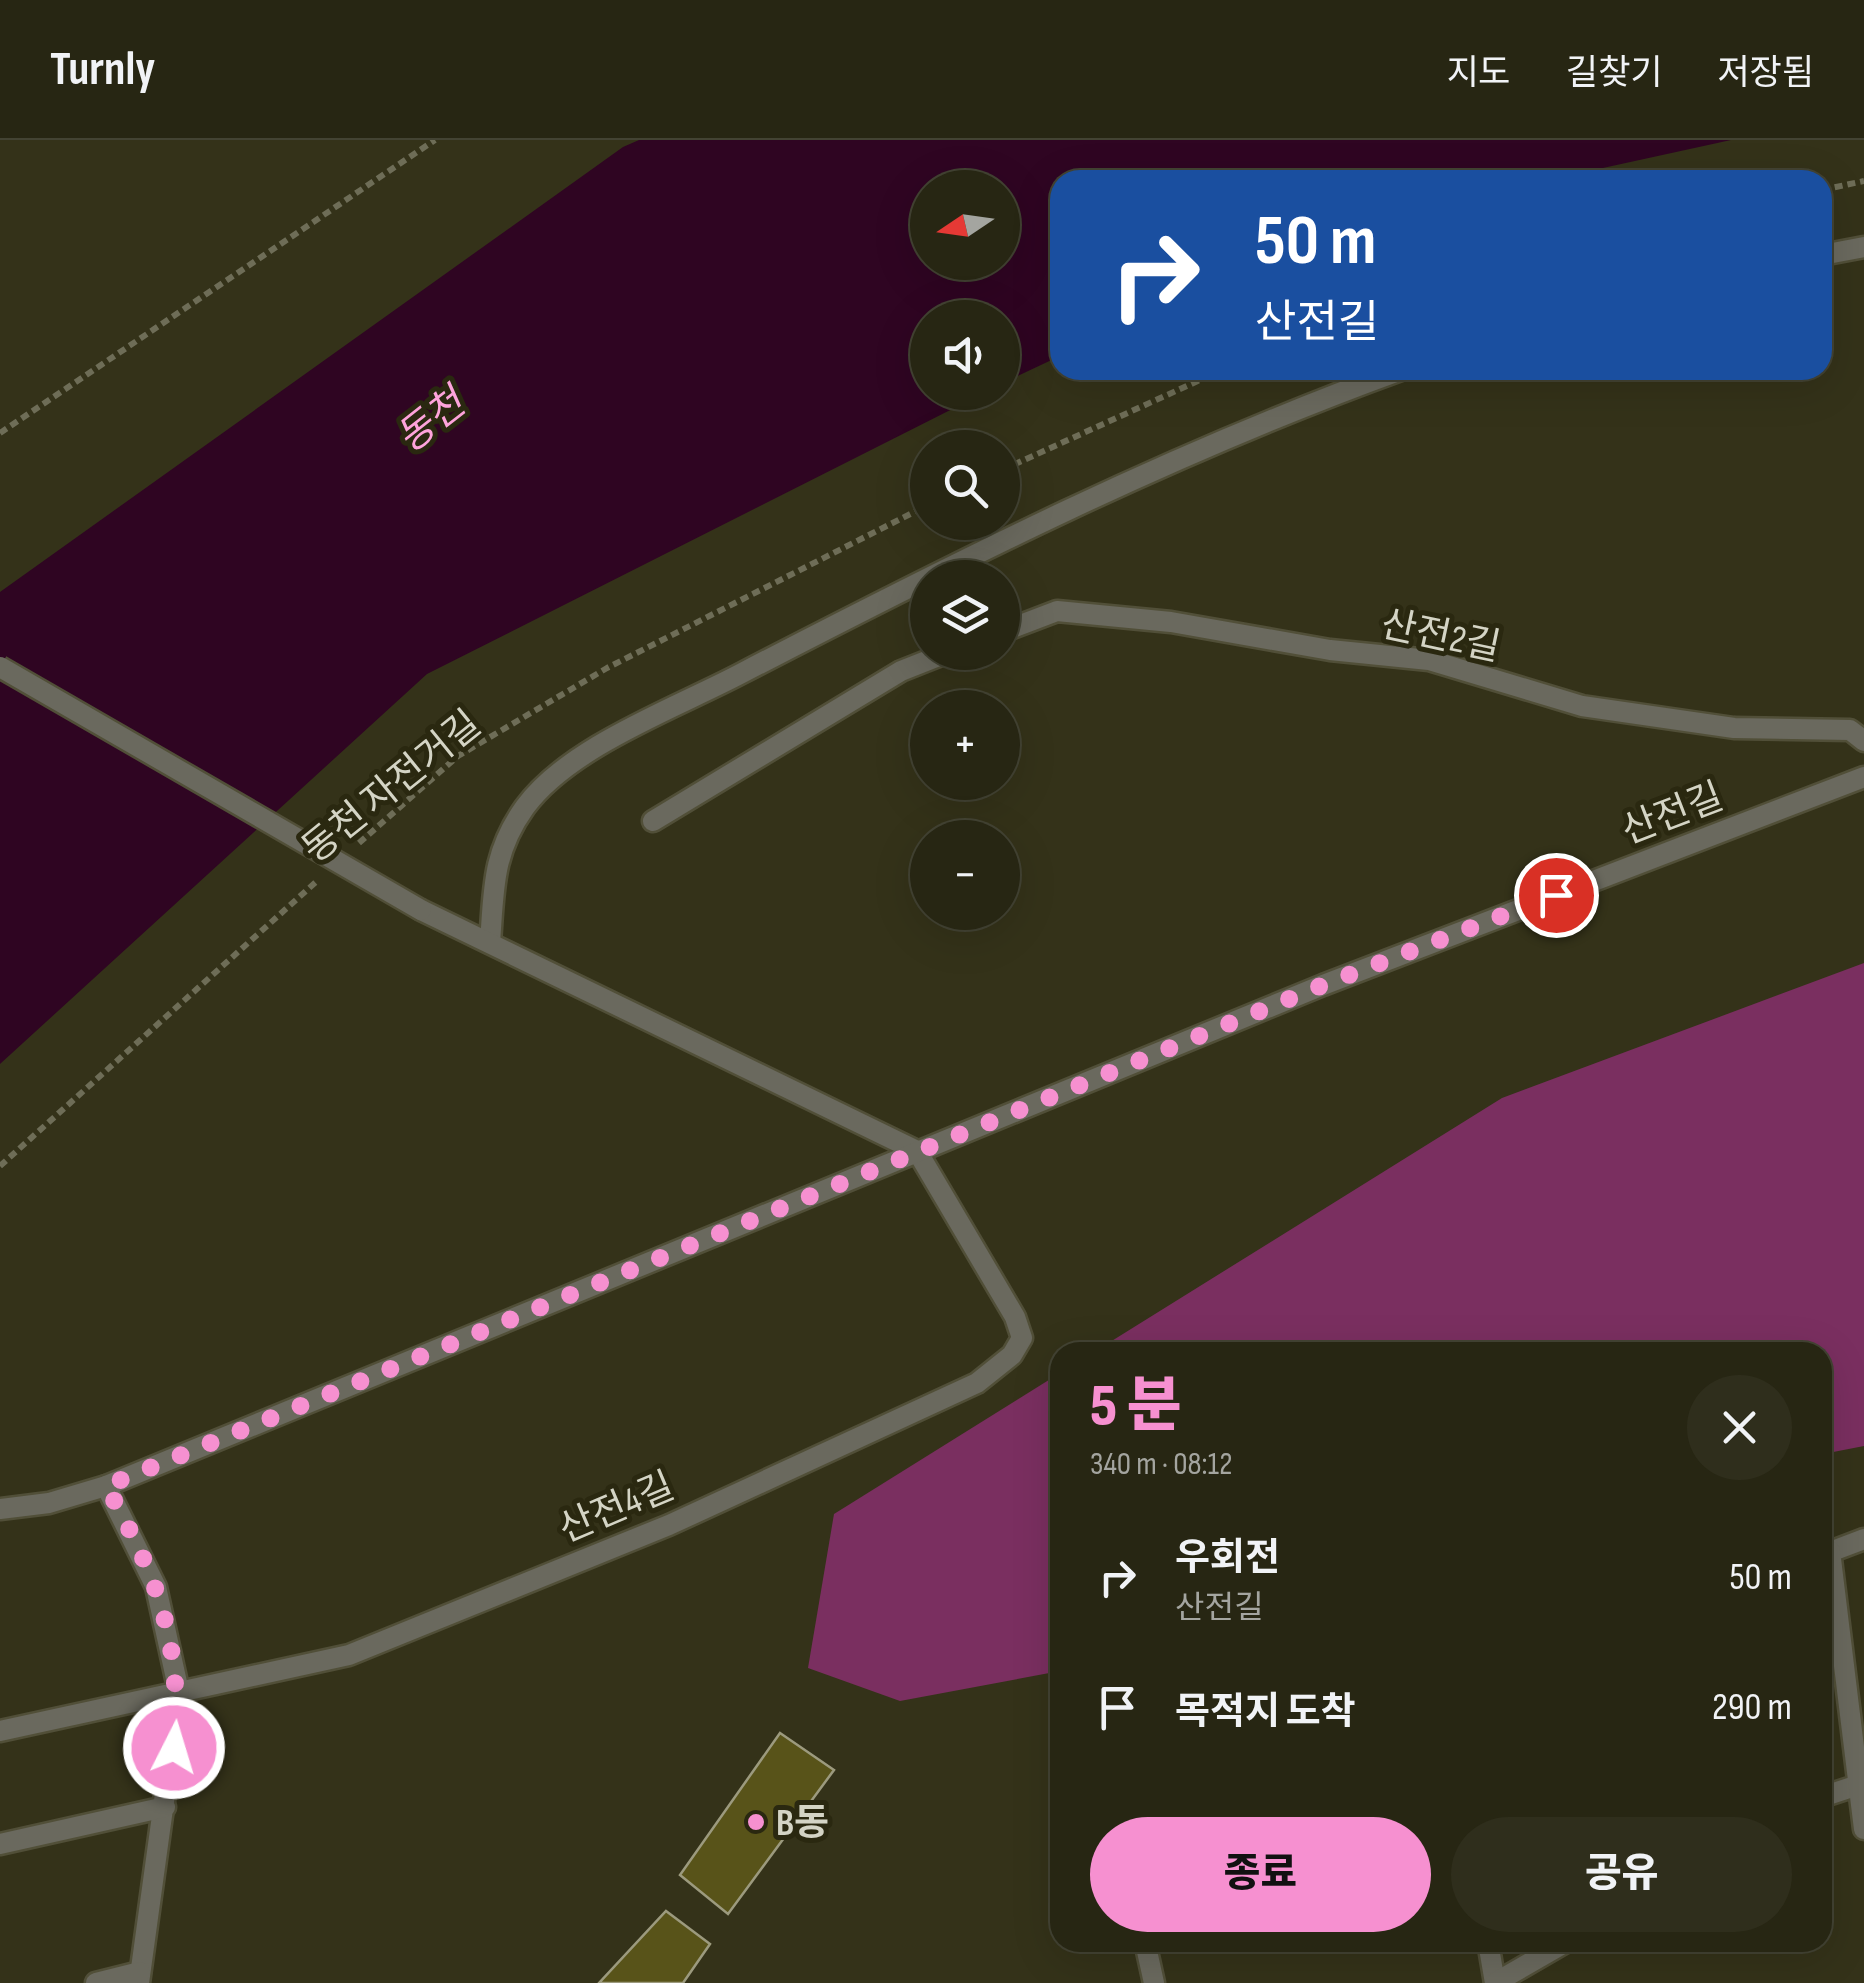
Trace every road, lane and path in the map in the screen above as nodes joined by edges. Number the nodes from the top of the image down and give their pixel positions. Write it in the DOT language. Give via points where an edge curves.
graph roads {
  1 [pos="435,140"];
  2 [pos="1864,182"];
  3 [pos="1832,188"];
  4 [pos="1864,246"];
  5 [pos="1832,253"];
  6 [pos="1200,380"];
  7 [pos="1373,380"];
  8 [pos="0,432"];
  9 [pos="1020,462"];
  10 [pos="910,514"];
  11 [pos="1020,625"];
  12 [pos="0,667"];
  13 [pos="910,667"];
  14 [pos="1864,741"];
  15 [pos="1864,777"];
  16 [pos="653,821"];
  17 [pos="355,847"];
  18 [pos="328,872"];
  19 [pos="490,943"];
  20 [pos="917,1151"];
  21 [pos="0,1166"];
  22 [pos="106,1486"];
  23 [pos="0,1509"];
  24 [pos="1864,1539"];
  25 [pos="1832,1551"];
  26 [pos="1832,1592"];
  27 [pos="179,1692"];
  28 [pos="0,1730"];
  29 [pos="1861,1783"];
  30 [pos="1832,1793"];
  31 [pos="165,1807"];
  32 [pos="1864,1829"];
  33 [pos="0,1844"];
  34 [pos="1147,1952"];
  35 [pos="1490,1952"];
  36 [pos="1549,1952"];
  37 [pos="139,1977"];
  38 [pos="96,1983"];
  39 [pos="1154,1983"];
  40 [pos="1495,1983"];
  1 -- 8 [label="path"];
  2 -- 3 [label="path"];
  4 -- 5 [label="street"];
  6 -- 9 [label="path"];
  7 -- 19 [label="street" via="1102,491 578,759 526,806 496,859"];
  10 -- 17 [label="path, 동천 자전거길" via="608,668 458,756"];
  11 -- 14 [label="street, 산전2길" via="1057,612 1171,622 1429,660 1582,706 1734,728 1850,730"];
  12 -- 19 [label="street, bridge" via="421,910"];
  13 -- 16 [label="street"];
  15 -- 20 [label="street, 산전길" via="1323,985"];
  18 -- 21 [label="path, 동천 자전거길"];
  19 -- 20 [label="street"];
  20 -- 22 [label="street, 산전길"];
  20 -- 27 [label="street, 산전4길" via="1016,1317 1022,1338 977,1383 669,1524 422,1627 349,1655"];
  22 -- 23 [label="street, 산전길"];
  22 -- 27 [label="street" via="156,1587"];
  24 -- 25 [label="street"];
  26 -- 29 [label="street"];
  27 -- 28 [label="street, 산전4길"];
  27 -- 31 [label="street"];
  29 -- 30 [label="street"];
  29 -- 32 [label="street"];
  31 -- 33 [label="street"];
  31 -- 37 [label="street"];
  34 -- 39 [label="street"];
  35 -- 40 [label="street"];
  36 -- 40 [label="street"];
  37 -- 38 [label="street"];
}
